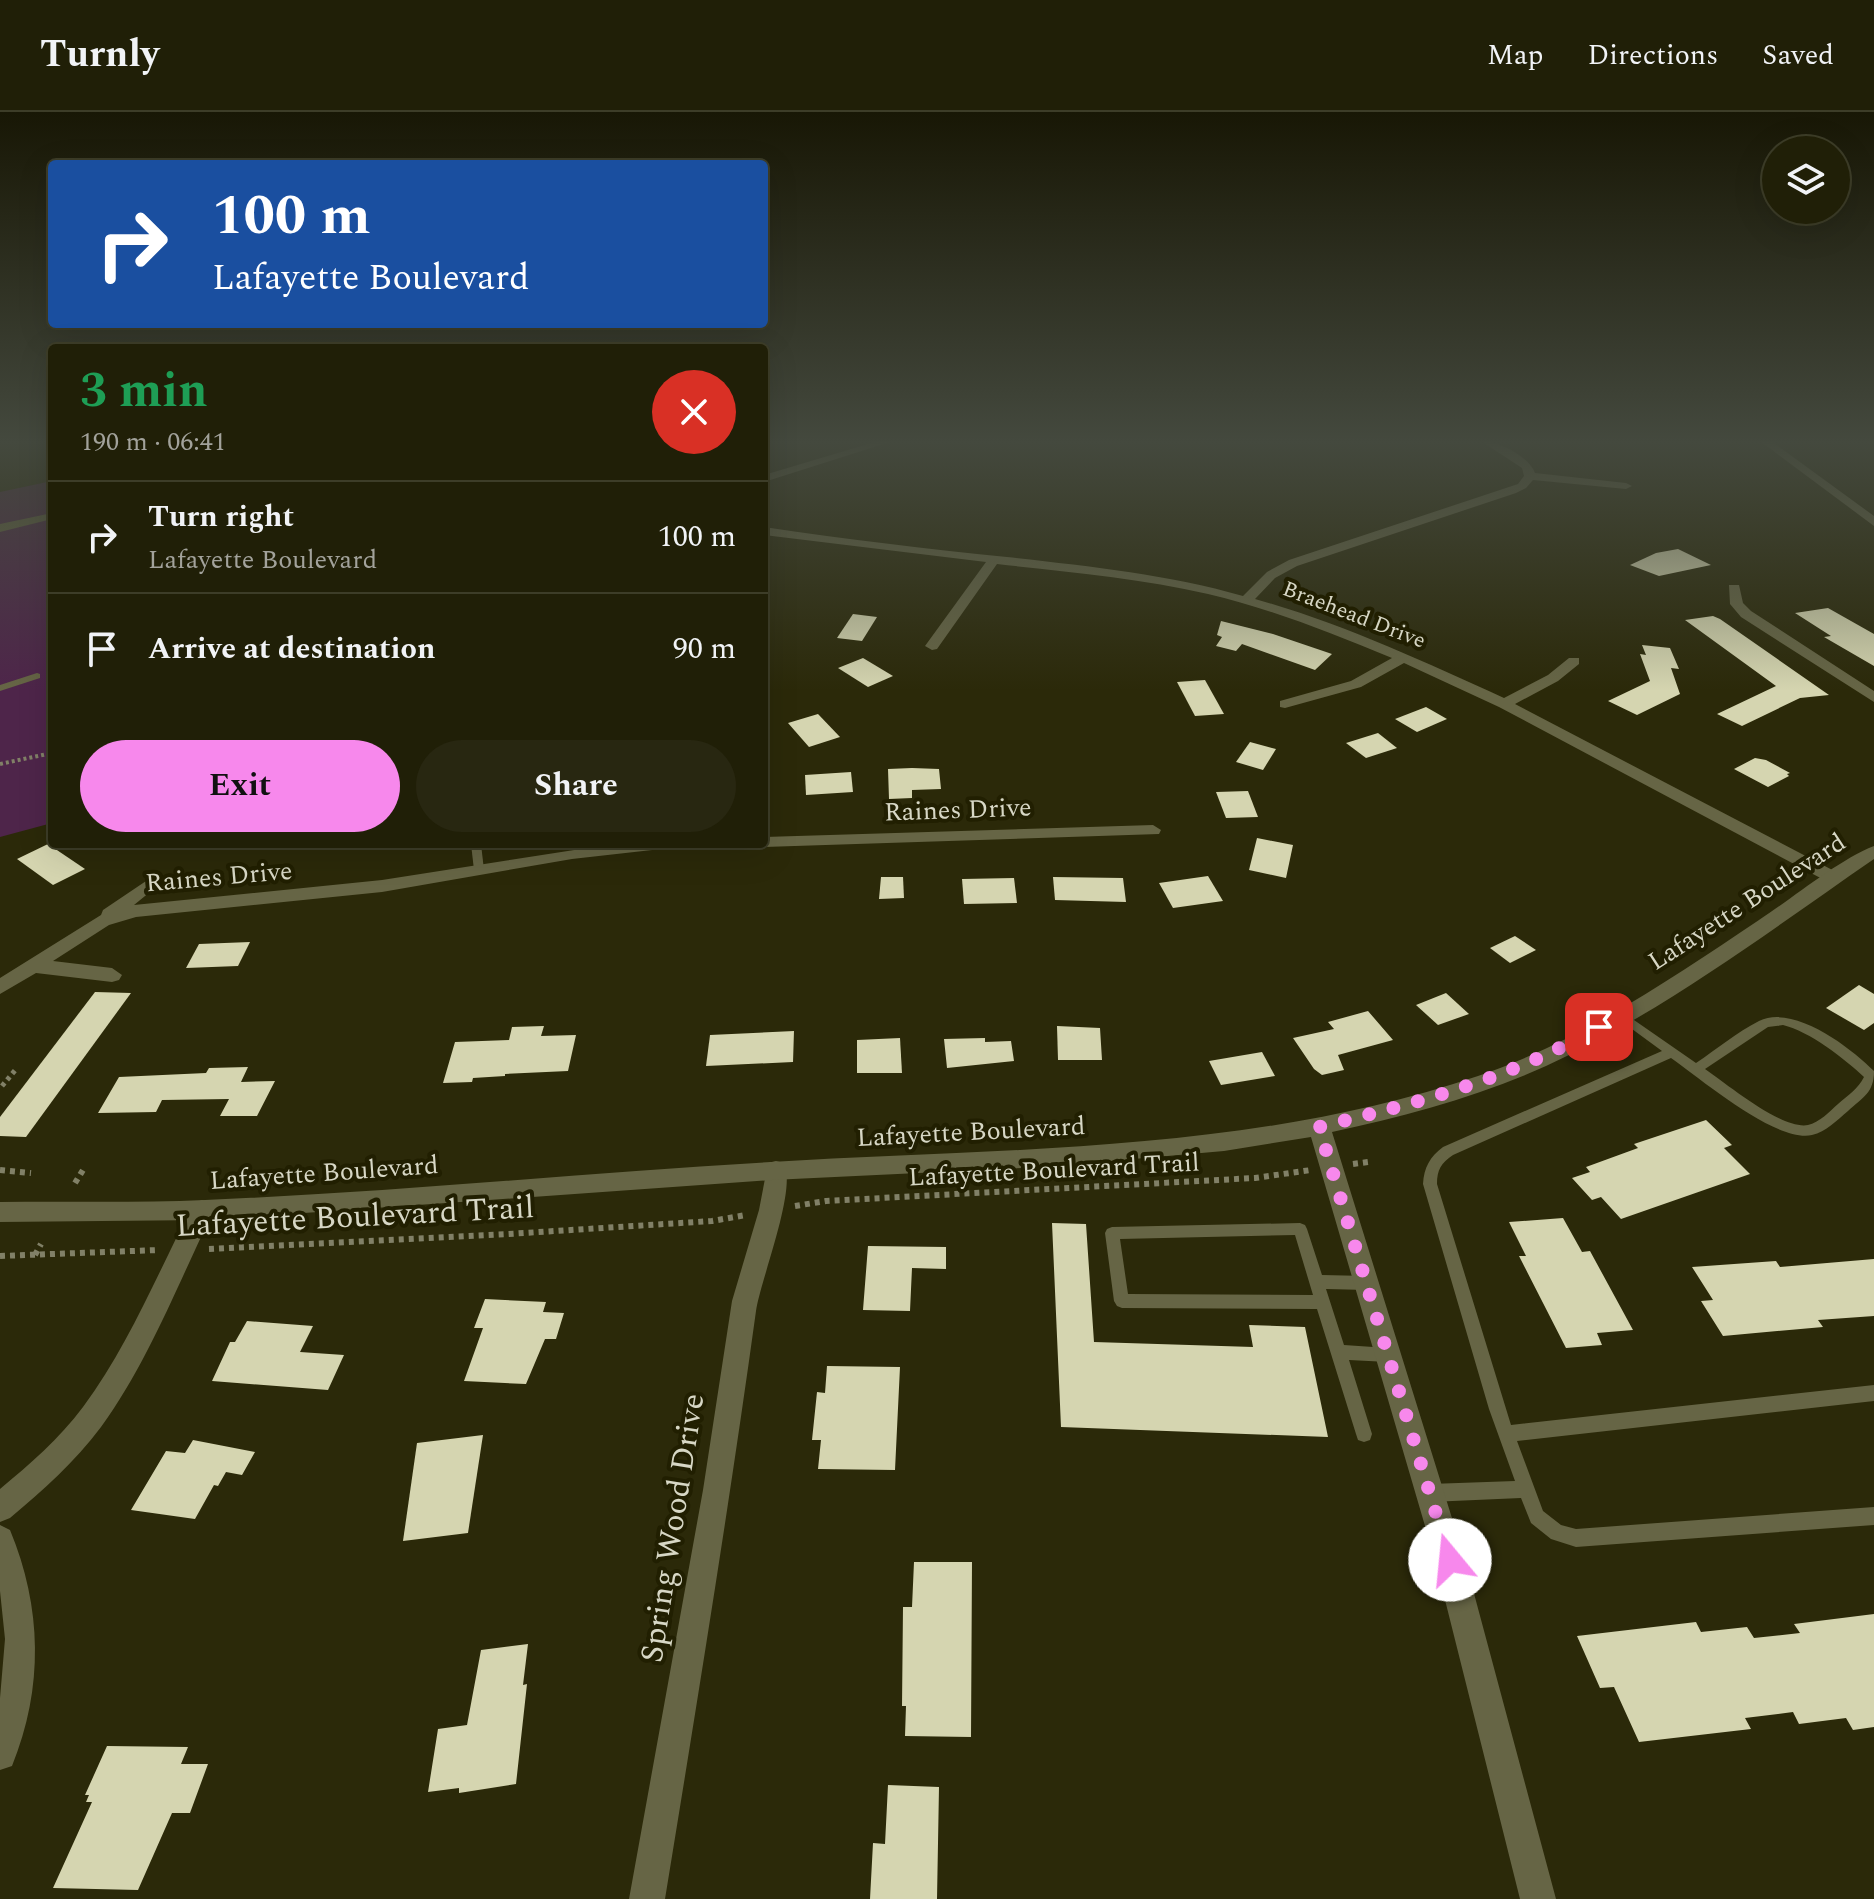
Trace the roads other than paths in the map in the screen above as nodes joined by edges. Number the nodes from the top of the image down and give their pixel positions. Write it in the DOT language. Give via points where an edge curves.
graph roads {
  1 [pos="1410,524"];
  2 [pos="768,532"];
  3 [pos="995,558"];
  4 [pos="1734,588"];
  5 [pos="1247,599"];
  6 [pos="932,646"];
  7 [pos="1403,657"];
  8 [pos="1574,661"];
  9 [pos="37,676"];
  10 [pos="0,688"];
  11 [pos="1874,698"];
  12 [pos="1285,704"];
  13 [pos="1504,704"];
  14 [pos="1153,830"];
  15 [pos="768,842"];
  16 [pos="476,848"];
  17 [pos="625,848"];
  18 [pos="1874,851"];
  19 [pos="479,870"];
  20 [pos="1834,878"];
  21 [pos="152,883"];
  22 [pos="88,929"];
  23 [pos="34,966"];
  24 [pos="112,975"];
  25 [pos="0,987"];
  26 [pos="1621,1015"];
  27 [pos="1673,1052"];
  28 [pos="1696,1069"];
  29 [pos="1319,1127"];
  30 [pos="776,1170"];
  31 [pos="202,1210"];
  32 [pos="0,1212"];
  33 [pos="1317,1282"];
  34 [pos="1367,1283"];
  35 [pos="1323,1302"];
  36 [pos="1339,1352"];
  37 [pos="1389,1355"];
  38 [pos="1874,1393"];
  39 [pos="1364,1434"];
  40 [pos="1506,1434"];
  41 [pos="1526,1489"];
  42 [pos="1430,1493"];
  43 [pos="0,1508"];
  44 [pos="1874,1516"];
  45 [pos="0,1540"];
  46 [pos="0,1754"];
  47 [pos="647,1899"];
  48 [pos="1538,1899"];
  1 -- 5 [label="street" via="1293,563 1271,575"];
  2 -- 3 [label="street, Braehead Drive"];
  3 -- 5 [label="street, Braehead Drive"];
  3 -- 6 [label="street"];
  4 -- 11 [label="street" via="1746,614"];
  5 -- 7 [label="street, Braehead Drive"];
  7 -- 12 [label="street" via="1356,684"];
  7 -- 13 [label="street, Braehead Drive"];
  8 -- 13 [label="street"];
  9 -- 10 [label="lane"];
  13 -- 20 [label="street, Braehead Drive"];
  14 -- 15 [label="street, Raines Drive"];
  16 -- 19 [label="lane"];
  17 -- 19 [label="street, Raines Drive"];
  18 -- 20 [label="street, Lafayette Boulevard"];
  19 -- 22 [label="street, Raines Drive" via="266,900 153,907"];
  20 -- 26 [label="street, Lafayette Boulevard"];
  21 -- 22 [label="street"];
  22 -- 23 [label="street"];
  23 -- 24 [label="street"];
  23 -- 25 [label="street"];
  26 -- 27 [label="lane"];
  26 -- 29 [label="street, Lafayette Boulevard" via="1492,1079"];
  27 -- 28 [label="lane"];
  27 -- 40 [label="lane" via="1448,1151 1430,1169 1430,1184"];
  28 -- 28 [label="lane" via="1795,1130 1810,1130 1829,1119 1867,1087 1871,1076 1793,1022 1777,1020"];
  29 -- 30 [label="street, Lafayette Boulevard" via="1211,1146"];
  29 -- 34 [label="street"];
  30 -- 31 [label="street, Lafayette Boulevard"];
  30 -- 47 [label="street, Spring Wood Drive" via="771,1210 745,1301"];
  31 -- 32 [label="street, Lafayette Boulevard"];
  31 -- 43 [label="street" via="115,1383 93,1416"];
  33 -- 34 [label="lane"];
  33 -- 35 [label="lane"];
  33 -- 35 [label="lane" via="1300,1229 1112,1233 1122,1301"];
  34 -- 37 [label="street"];
  35 -- 36 [label="lane"];
  36 -- 37 [label="lane"];
  36 -- 39 [label="lane"];
  37 -- 42 [label="street"];
  38 -- 40 [label="lane"];
  40 -- 41 [label="lane"];
  41 -- 42 [label="lane"];
  41 -- 44 [label="lane" via="1537,1517 1557,1533 1576,1538"];
  42 -- 48 [label="street"];
  45 -- 46 [label="street" via="21,1638 16,1695"];
}
